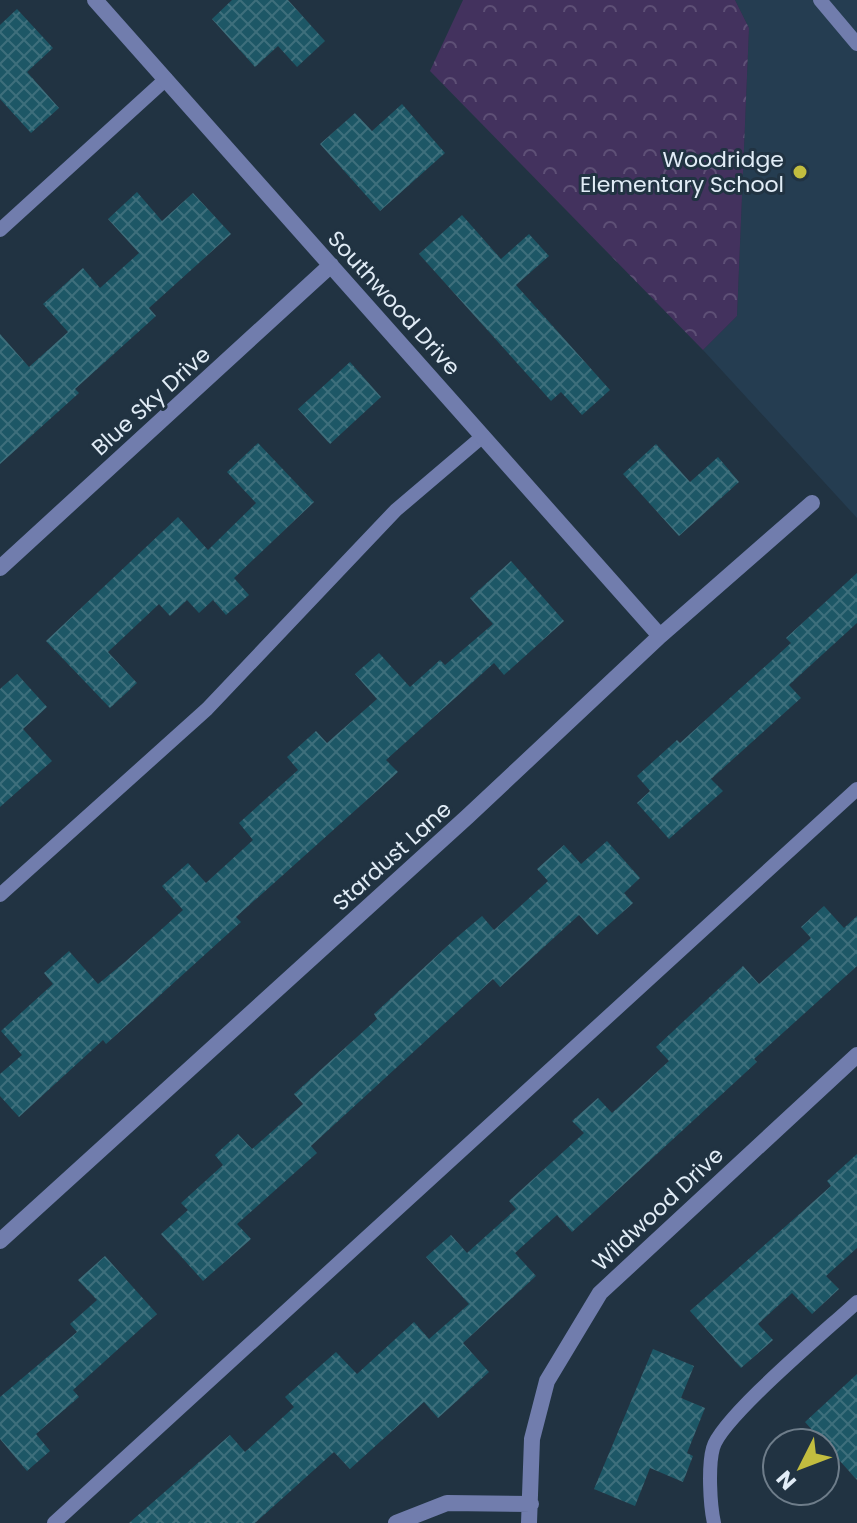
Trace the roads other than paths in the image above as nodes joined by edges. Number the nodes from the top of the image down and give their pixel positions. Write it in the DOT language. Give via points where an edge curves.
graph roads {
  1 [pos="95,0"];
  2 [pos="828,3"];
  3 [pos="857,44"];
  4 [pos="166,79"];
  5 [pos="0,230"];
  6 [pos="331,265"];
  7 [pos="483,436"];
  8 [pos="812,503"];
  9 [pos="0,568"];
  10 [pos="660,636"];
  11 [pos="857,789"];
  12 [pos="0,895"];
  13 [pos="857,1055"];
  14 [pos="0,1241"];
  15 [pos="857,1302"];
  16 [pos="531,1504"];
  17 [pos="54,1523"];
  18 [pos="396,1523"];
  19 [pos="529,1523"];
  20 [pos="714,1523"];
  1 -- 4 [label="street, Southwood Drive"];
  2 -- 3 [label="lane"];
  4 -- 5 [label="lane"];
  4 -- 6 [label="street, Southwood Drive"];
  6 -- 7 [label="street, Southwood Drive"];
  6 -- 9 [label="street, Blue Sky Drive"];
  7 -- 10 [label="street, Southwood Drive"];
  7 -- 12 [label="lane" via="396,510 207,709"];
  8 -- 10 [label="street, Stardust Lane"];
  10 -- 14 [label="street, Stardust Lane"];
  11 -- 17 [label="lane"];
  13 -- 16 [label="street, Wildwood Drive" via="600,1293 547,1381 532,1439"];
  15 -- 20 [label="lane" via="736,1414 713,1447"];
  16 -- 18 [label="street" via="447,1503"];
  16 -- 19 [label="street, Wildwood Drive"];
}
